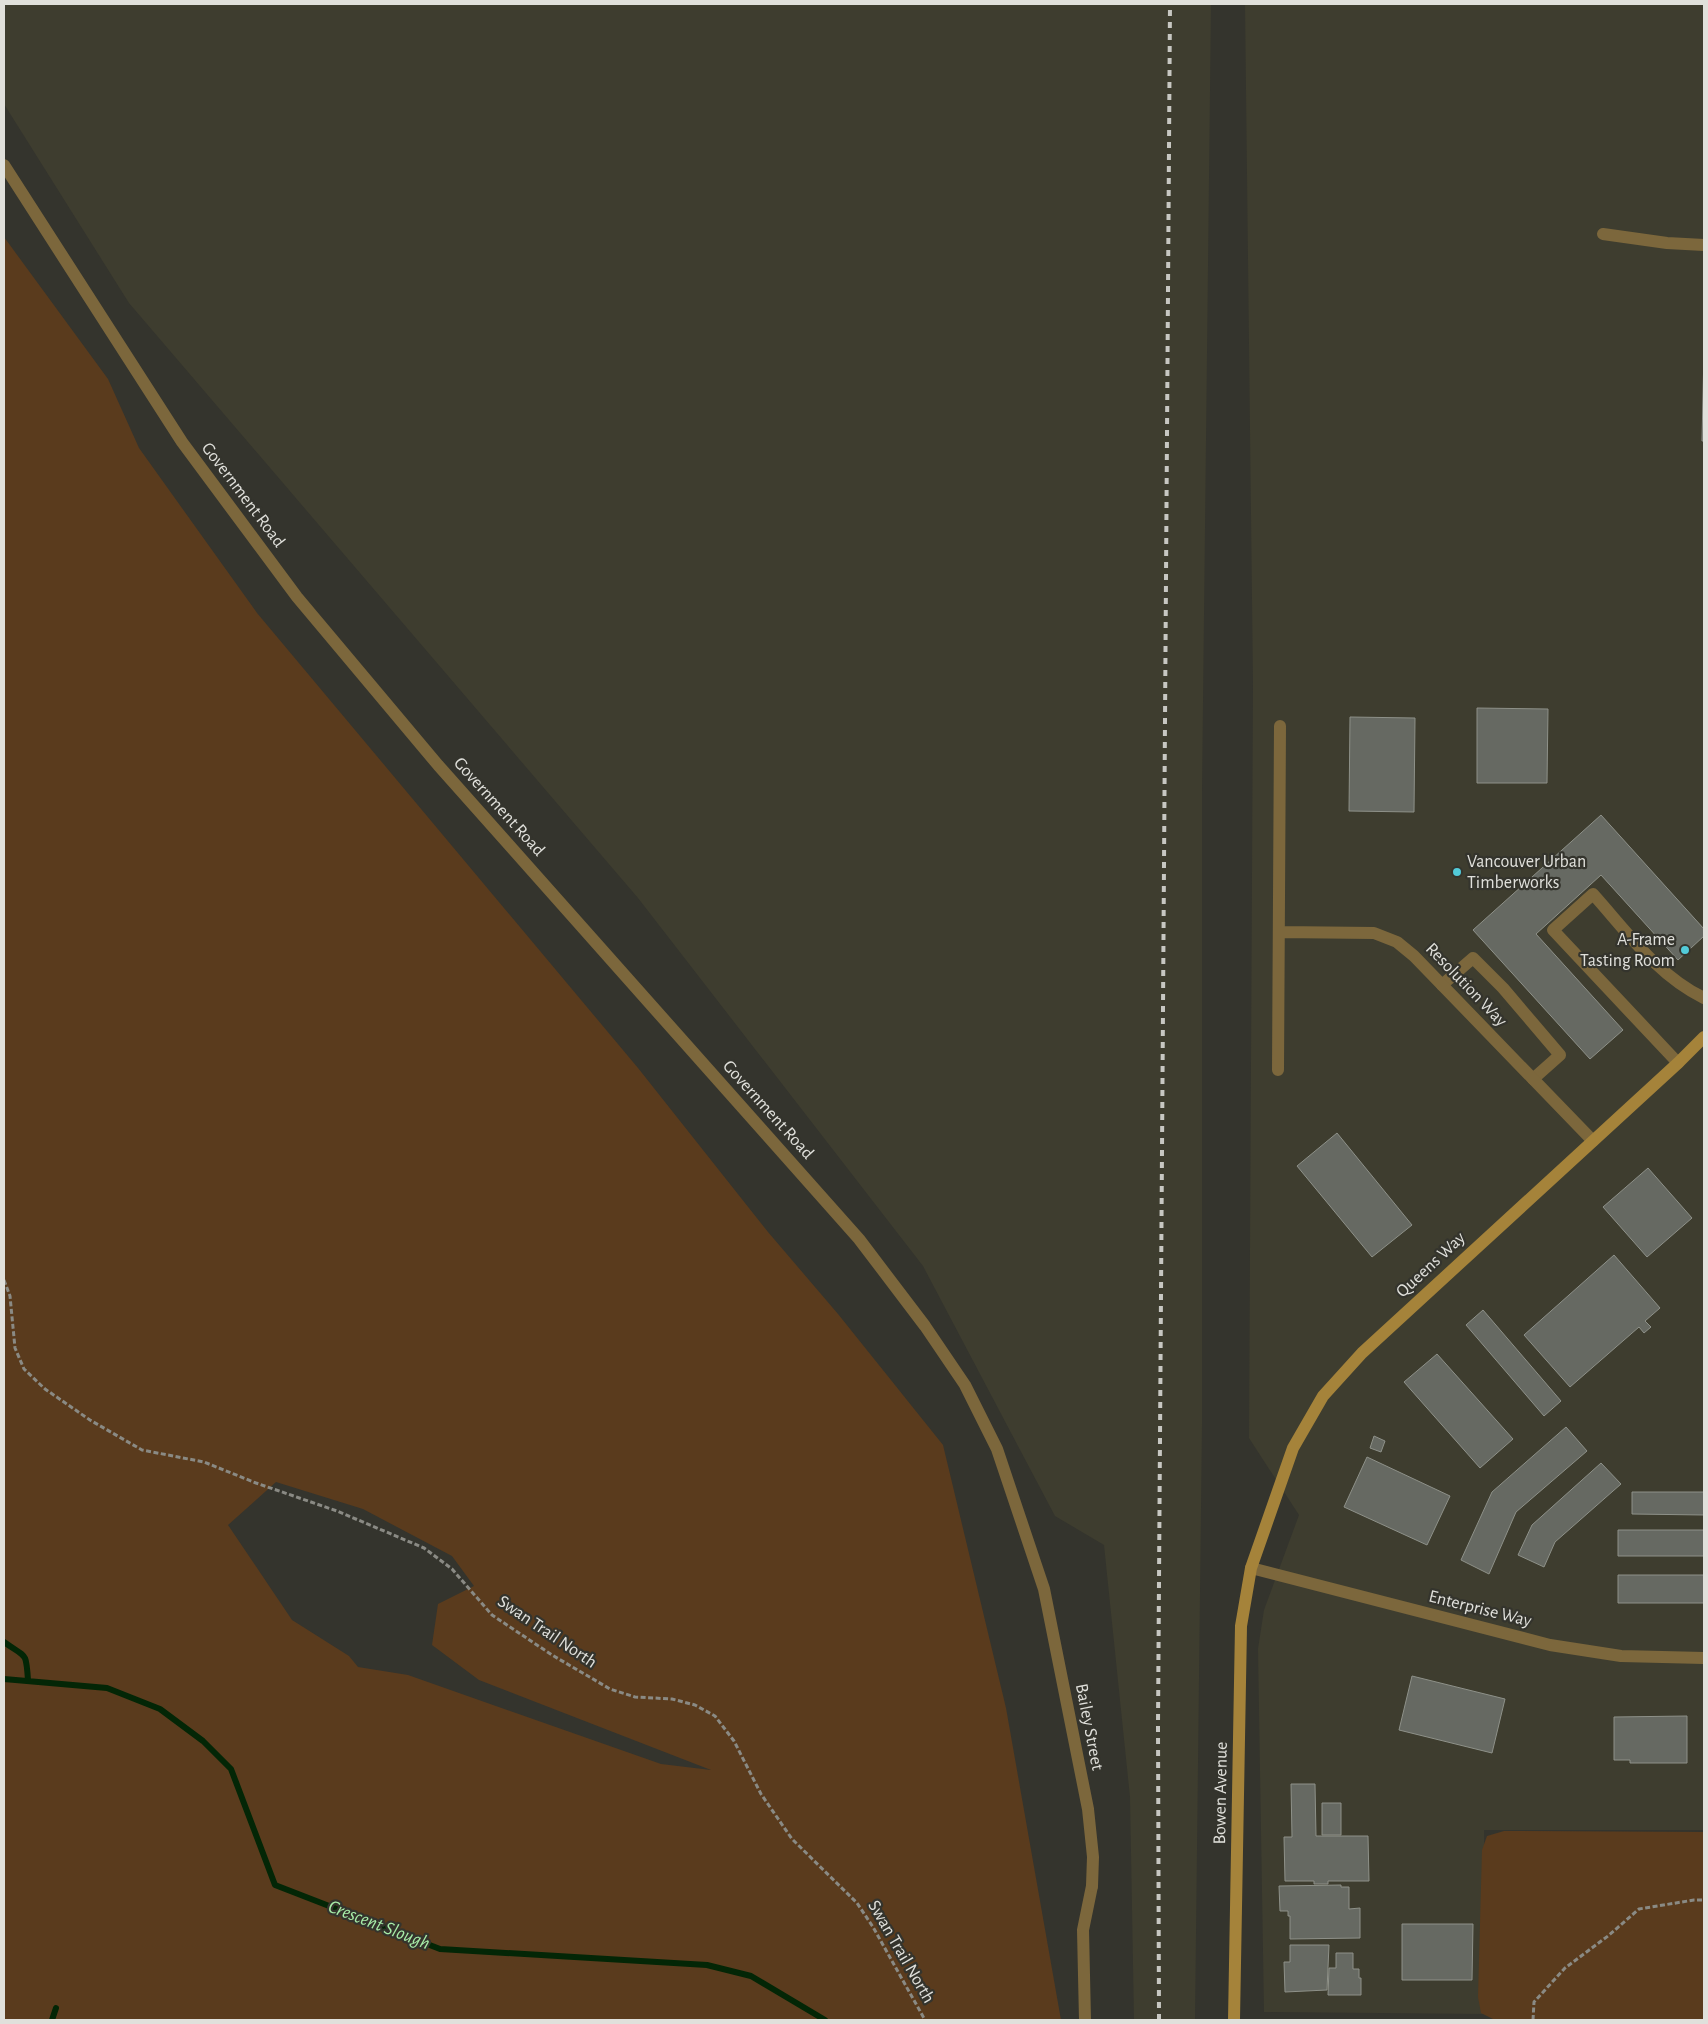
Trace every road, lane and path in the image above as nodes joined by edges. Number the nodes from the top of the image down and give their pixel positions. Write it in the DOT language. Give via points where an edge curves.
graph roads {
  1 [pos="4,165"];
  2 [pos="1603,234"];
  3 [pos="1704,245"];
  4 [pos="1280,726"];
  5 [pos="1279,932"];
  6 [pos="1442,985"];
  7 [pos="1704,998"];
  8 [pos="1704,1037"];
  9 [pos="1678,1063"];
  10 [pos="1278,1070"];
  11 [pos="1533,1079"];
  12 [pos="1593,1141"];
  13 [pos="4,1280"];
  14 [pos="997,1449"];
  15 [pos="1251,1568"];
  16 [pos="1704,1658"];
  17 [pos="1704,1900"];
  18 [pos="925,2020"];
  19 [pos="1085,2020"];
  20 [pos="1234,2020"];
  21 [pos="1533,2020"];
  1 -- 14 [label="street, Government Road" via="182,442 297,597 438,765 859,1239 925,1326 964,1385"];
  2 -- 3 [label="street"];
  4 -- 5 [label="street"];
  5 -- 6 [label="street, Resolution Way" via="1374,933 1397,942"];
  5 -- 10 [label="street"];
  6 -- 11 [label="street, Resolution Way"];
  6 -- 11 [label="street" via="1473,958 1503,988 1560,1055"];
  7 -- 9 [label="street" via="1664,972 1593,894 1553,930"];
  8 -- 9 [label="street, Queens Way"];
  9 -- 12 [label="street, Queens Way"];
  11 -- 12 [label="street, Resolution Way"];
  12 -- 15 [label="street, Queens Way" via="1362,1352 1324,1396 1293,1448"];
  13 -- 18 [label="path, Swan Trail North" via="10,1296 15,1348 24,1369 45,1389 90,1420 142,1450 204,1462 337,1511 424,1548 452,1569 492,1615 610,1689 635,1697 672,1699 695,1705 715,1716 734,1741 761,1794 792,1839 857,1903"];
  14 -- 19 [label="street, Bailey Street" via="1044,1589 1088,1809 1093,1857 1092,1886 1083,1930"];
  15 -- 16 [label="street, Enterprise Way" via="1550,1646 1621,1656"];
  15 -- 20 [label="street, Bowen Avenue" via="1241,1626"];
  17 -- 21 [label="path" via="1639,1909 1566,1968 1534,2002"];
}
